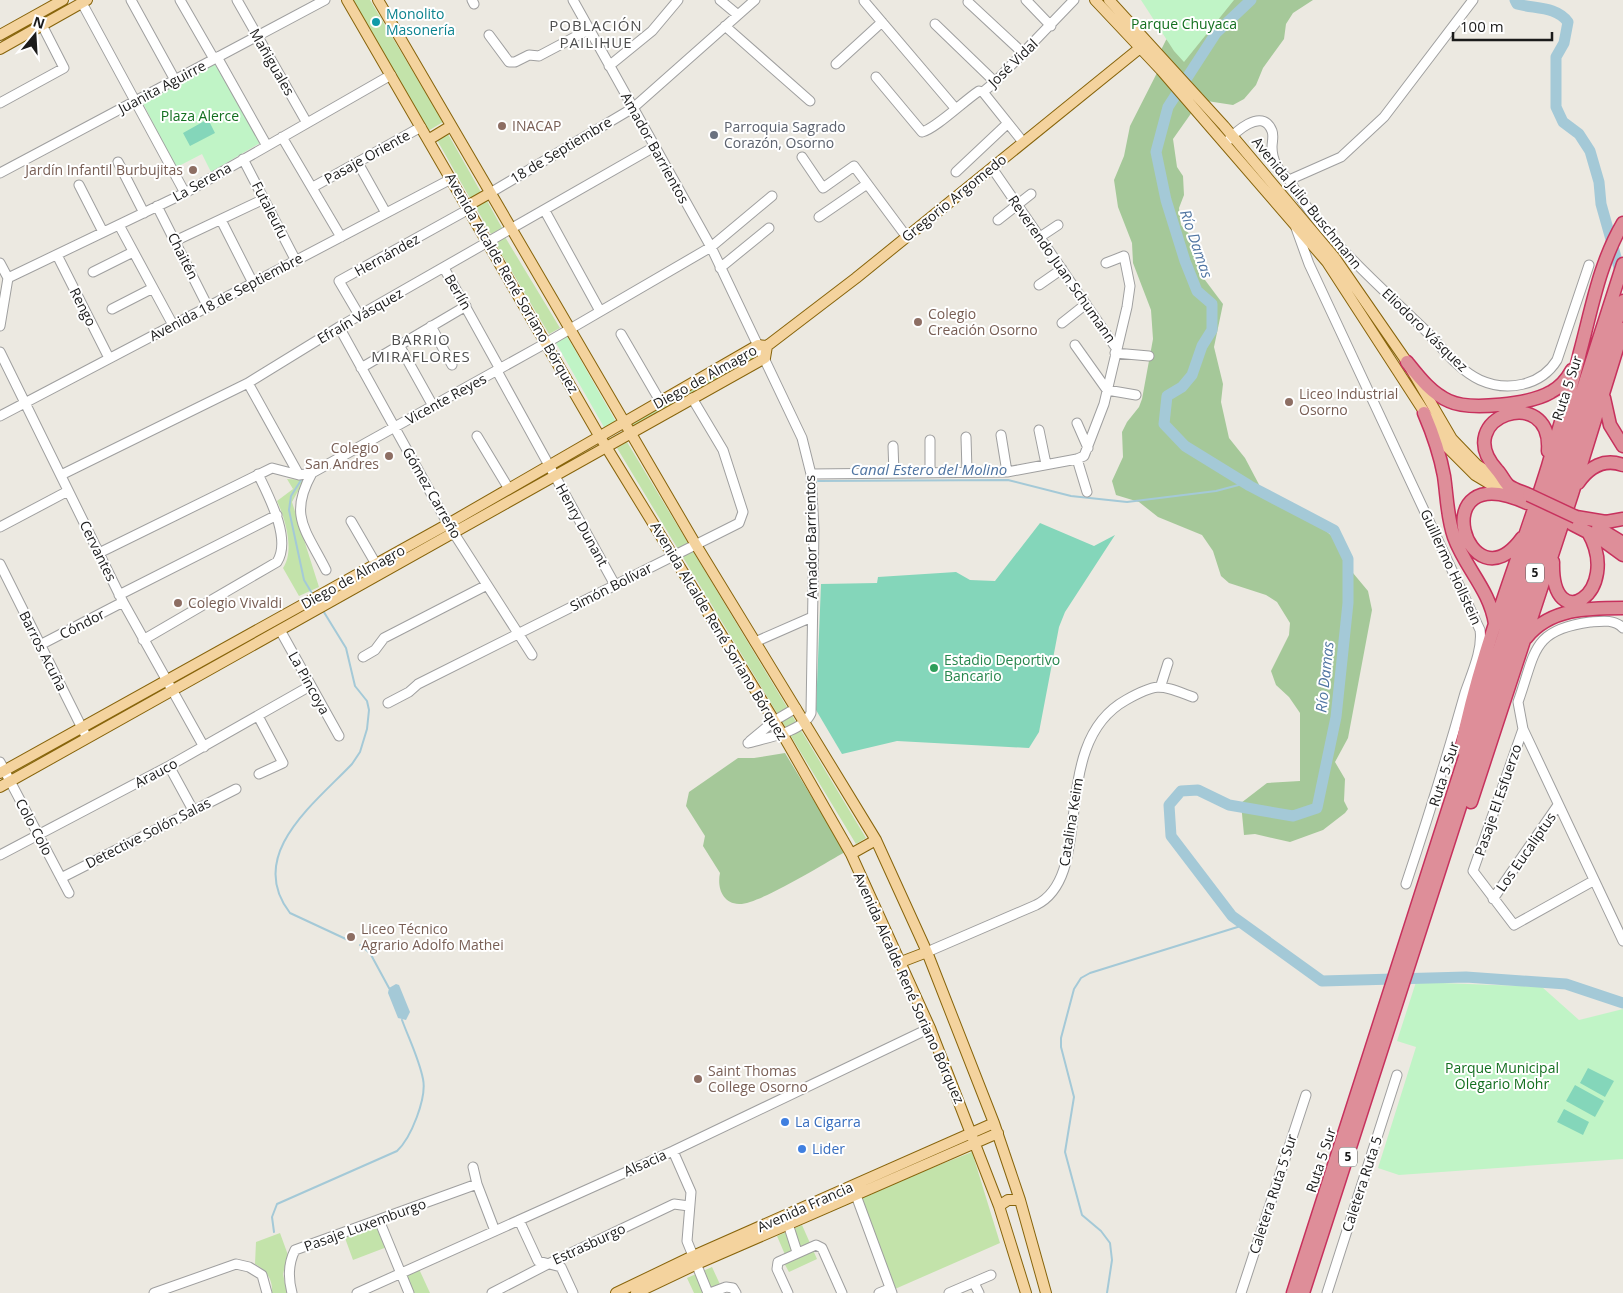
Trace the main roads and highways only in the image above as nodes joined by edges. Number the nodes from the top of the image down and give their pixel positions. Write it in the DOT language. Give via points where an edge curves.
graph roads {
  1 [pos="63,0"];
  2 [pos="347,0"];
  3 [pos="378,0"];
  4 [pos="1095,0"];
  5 [pos="84,1"];
  6 [pos="1111,4"];
  7 [pos="0,35"];
  8 [pos="1142,35"];
  9 [pos="1140,48"];
  10 [pos="1154,48"];
  11 [pos="0,49"];
  12 [pos="1164,66"];
  13 [pos="451,126"];
  14 [pos="428,140"];
  15 [pos="1229,140"];
  16 [pos="490,193"];
  17 [pos="468,208"];
  18 [pos="1623,223"];
  19 [pos="1623,264"];
  20 [pos="1623,301"];
  21 [pos="1623,329"];
  22 [pos="762,346"];
  23 [pos="1581,352"];
  24 [pos="1407,362"];
  25 [pos="685,387"];
  26 [pos="1604,390"];
  27 [pos="692,398"];
  28 [pos="1424,413"];
  29 [pos="624,422"];
  30 [pos="630,433"];
  31 [pos="600,436"];
  32 [pos="606,446"];
  33 [pos="1623,446"];
  34 [pos="1623,465"];
  35 [pos="1548,466"];
  36 [pos="1511,491"];
  37 [pos="1572,494"];
  38 [pos="1623,519"];
  39 [pos="1574,521"];
  40 [pos="451,528"];
  41 [pos="1527,529"];
  42 [pos="1588,532"];
  43 [pos="1623,543"];
  44 [pos="1554,549"];
  45 [pos="1623,554"];
  46 [pos="1610,567"];
  47 [pos="1606,588"];
  48 [pos="318,603"];
  49 [pos="1623,608"];
  50 [pos="1495,627"];
  51 [pos="1523,642"];
  52 [pos="169,687"];
  53 [pos="1,769"];
  54 [pos="0,787"];
  55 [pos="1449,808"];
  56 [pos="876,840"];
  57 [pos="1449,845"];
  58 [pos="851,854"];
  59 [pos="927,952"];
  60 [pos="1409,952"];
  61 [pos="901,962"];
  62 [pos="1387,1020"];
  63 [pos="996,1128"];
  64 [pos="974,1138"];
  65 [pos="1020,1200"];
  66 [pos="999,1206"];
  67 [pos="695,1260"];
  68 [pos="616,1293"];
  69 [pos="636,1293"];
  70 [pos="1026,1293"];
  71 [pos="1046,1293"];
  72 [pos="1293,1293"];
  73 [pos="1303,1293"];
  1 -- 7 [label="main road"];
  2 -- 14 [label="main road, Avenida Alcalde René Soriano Bórquez"];
  3 -- 13 [label="main road, Avenida Alcalde René Soriano Bórquez"];
  4 -- 6 [label="main road, Avenida Julio Buschmann"];
  5 -- 11 [label="main road"];
  6 -- 8 [label="main road, Avenida Julio Buschmann"];
  6 -- 9 [label="main road, Avenida Julio Buschmann"];
  8 -- 9 [label="main road"];
  8 -- 10 [label="main road, Avenida Julio Buschmann"];
  9 -- 10 [label="main road"];
  9 -- 12 [label="main road, Avenida Julio Buschmann"];
  9 -- 22 [label="main road, Gregorio Argomedo" via="906,236"];
  10 -- 12 [label="main road, Avenida Julio Buschmann"];
  12 -- 15 [label="main road, Avenida Julio Buschmann"];
  13 -- 14 [label="main road"];
  13 -- 16 [label="main road, Avenida Alcalde René Soriano Bórquez"];
  14 -- 17 [label="main road, Avenida Alcalde René Soriano Bórquez"];
  15 -- 24 [label="main road, Avenida Julio Buschmann" via="1335,258"];
  15 -- 28 [label="main road, Avenida Julio Buschmann" via="1327,262"];
  16 -- 17 [label="main road"];
  16 -- 29 [label="main road, Avenida Alcalde René Soriano Bórquez"];
  17 -- 31 [label="main road, Avenida Alcalde René Soriano Bórquez"];
  18 -- 23 [label="highway" via="1605,260"];
  19 -- 55 [label="highway, Ruta 5 Sur / 5"];
  20 -- 57 [label="highway, Ruta 5 Sur / 5"];
  21 -- 26 [label="highway"];
  22 -- 25 [label="main road, Diego de Almagro"];
  22 -- 27 [label="main road, Diego de Almagro" via="764,358"];
  23 -- 24 [label="highway" via="1568,377 1553,391 1538,398 1478,407 1455,404 1436,394"];
  23 -- 35 [label="highway"];
  24 -- 36 [label="main road, Avenida Julio Buschmann" via="1452,439 1477,465"];
  25 -- 27 [label="main road"];
  25 -- 29 [label="main road, Diego de Almagro"];
  26 -- 33 [label="highway" via="1607,419"];
  26 -- 37 [label="highway"];
  27 -- 30 [label="main road, Diego de Almagro"];
  28 -- 36 [label="main road, Avenida Julio Buschmann" via="1443,442 1466,466 1496,489"];
  28 -- 50 [label="highway" via="1441,464 1454,537 1486,593"];
  29 -- 30 [label="main road, Avenida Alcalde René Soriano Bórquez"];
  29 -- 31 [label="main road, Diego de Almagro"];
  30 -- 32 [label="main road, Diego de Almagro"];
  30 -- 56 [label="main road, Avenida Alcalde René Soriano Bórquez"];
  31 -- 32 [label="main road, Avenida Alcalde René Soriano Bórquez"];
  31 -- 40 [label="main road, Diego de Almagro" via="509,489"];
  32 -- 40 [label="main road, Diego de Almagro"];
  32 -- 58 [label="main road, Avenida Alcalde René Soriano Bórquez"];
  34 -- 37 [label="highway" via="1606,462 1593,467"];
  35 -- 36 [label="highway" via="1549,440 1540,421 1525,413 1503,415 1491,425 1484,444 1488,459"];
  35 -- 41 [label="highway"];
  36 -- 39 [label="highway, Avenida Julio Buschmann, bridge"];
  36 -- 41 [label="highway" via="1492,493 1474,500 1463,517 1464,537 1479,553 1500,556 1513,548"];
  37 -- 44 [label="highway"];
  38 -- 39 [label="highway"];
  39 -- 42 [label="highway"];
  39 -- 43 [label="highway"];
  40 -- 48 [label="main road, Diego de Almagro"];
  40 -- 48 [label="main road, Diego de Almagro" via="376,564"];
  41 -- 50 [label="highway"];
  42 -- 45 [label="highway"];
  42 -- 46 [label="highway" via="1601,546"];
  44 -- 47 [label="highway" via="1554,578 1566,598 1586,602 1596,599"];
  44 -- 51 [label="highway"];
  48 -- 52 [label="main road, Diego de Almagro"];
  48 -- 52 [label="main road, Diego de Almagro" via="280,630"];
  49 -- 51 [label="highway" via="1559,614 1539,625"];
  50 -- 55 [label="highway" via="1469,706"];
  51 -- 57 [label="highway" via="1474,796"];
  52 -- 53 [label="main road, Diego de Almagro"];
  52 -- 54 [label="main road, Diego de Almagro" via="88,738"];
  55 -- 60 [label="highway, Ruta 5 Sur / 5"];
  56 -- 58 [label="main road"];
  56 -- 59 [label="main road, Avenida Alcalde René Soriano Bórquez"];
  57 -- 60 [label="highway, Ruta 5 Sur / 5"];
  58 -- 61 [label="main road, Avenida Alcalde René Soriano Bórquez"];
  59 -- 61 [label="main road"];
  59 -- 63 [label="main road, Avenida Alcalde René Soriano Bórquez"];
  60 -- 62 [label="highway, Ruta 5 Sur / 5"];
  61 -- 64 [label="main road, Avenida Alcalde René Soriano Bórquez"];
  62 -- 72 [label="highway, Ruta 5 Sur / 5"];
  62 -- 73 [label="highway, Ruta 5 Sur / 5"];
  63 -- 64 [label="main road, Avenida Francia"];
  63 -- 65 [label="main road, Avenida Alcalde René Soriano Bórquez"];
  64 -- 66 [label="main road, Avenida Alcalde René Soriano Bórquez"];
  64 -- 67 [label="main road, Avenida Francia"];
  65 -- 66 [label="main road" via="1008,1200"];
  65 -- 71 [label="main road, Avenida Alcalde René Soriano Bórquez"];
  66 -- 70 [label="main road, Avenida Alcalde René Soriano Bórquez"];
  67 -- 68 [label="main road, Avenida Francia"];
  67 -- 69 [label="main road, Avenida Francia"];
}
